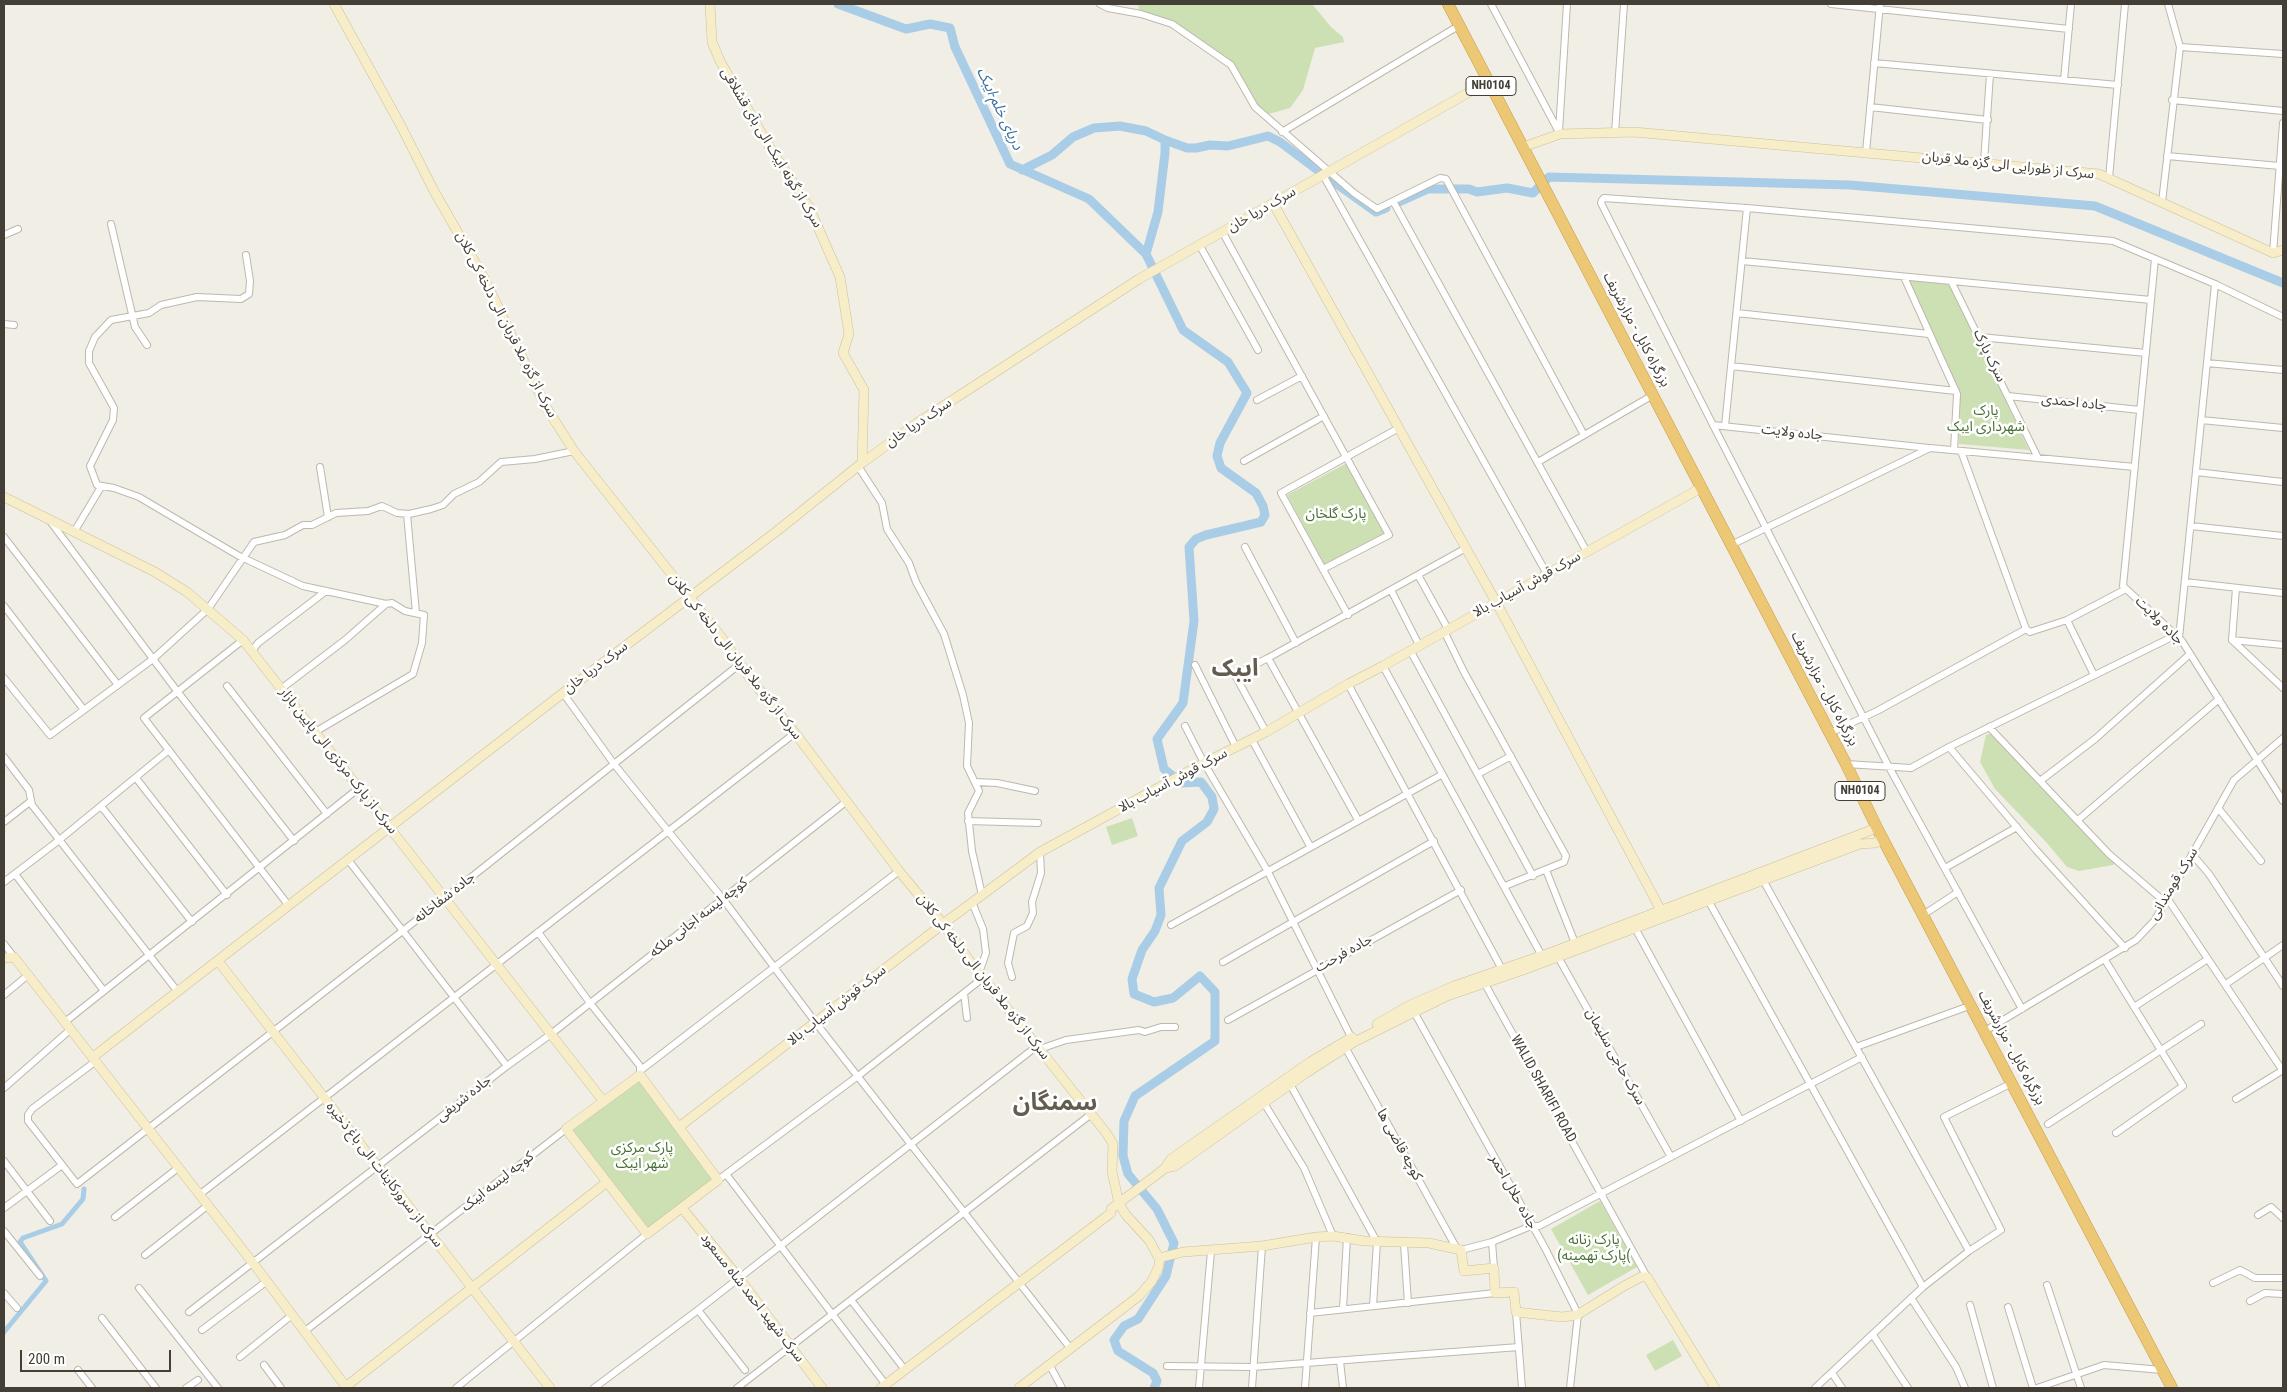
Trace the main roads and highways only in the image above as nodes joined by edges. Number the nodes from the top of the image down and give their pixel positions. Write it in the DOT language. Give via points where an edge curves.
graph roads {
  1 [pos="1448,4"];
  2 [pos="2172,1388"];
  1 -- 2 [label="highway, بزرگراه کابل - مزارشریف / NH0104" via="1846,764 1870,812 1875,833 1890,852 1972,1005"];
}
